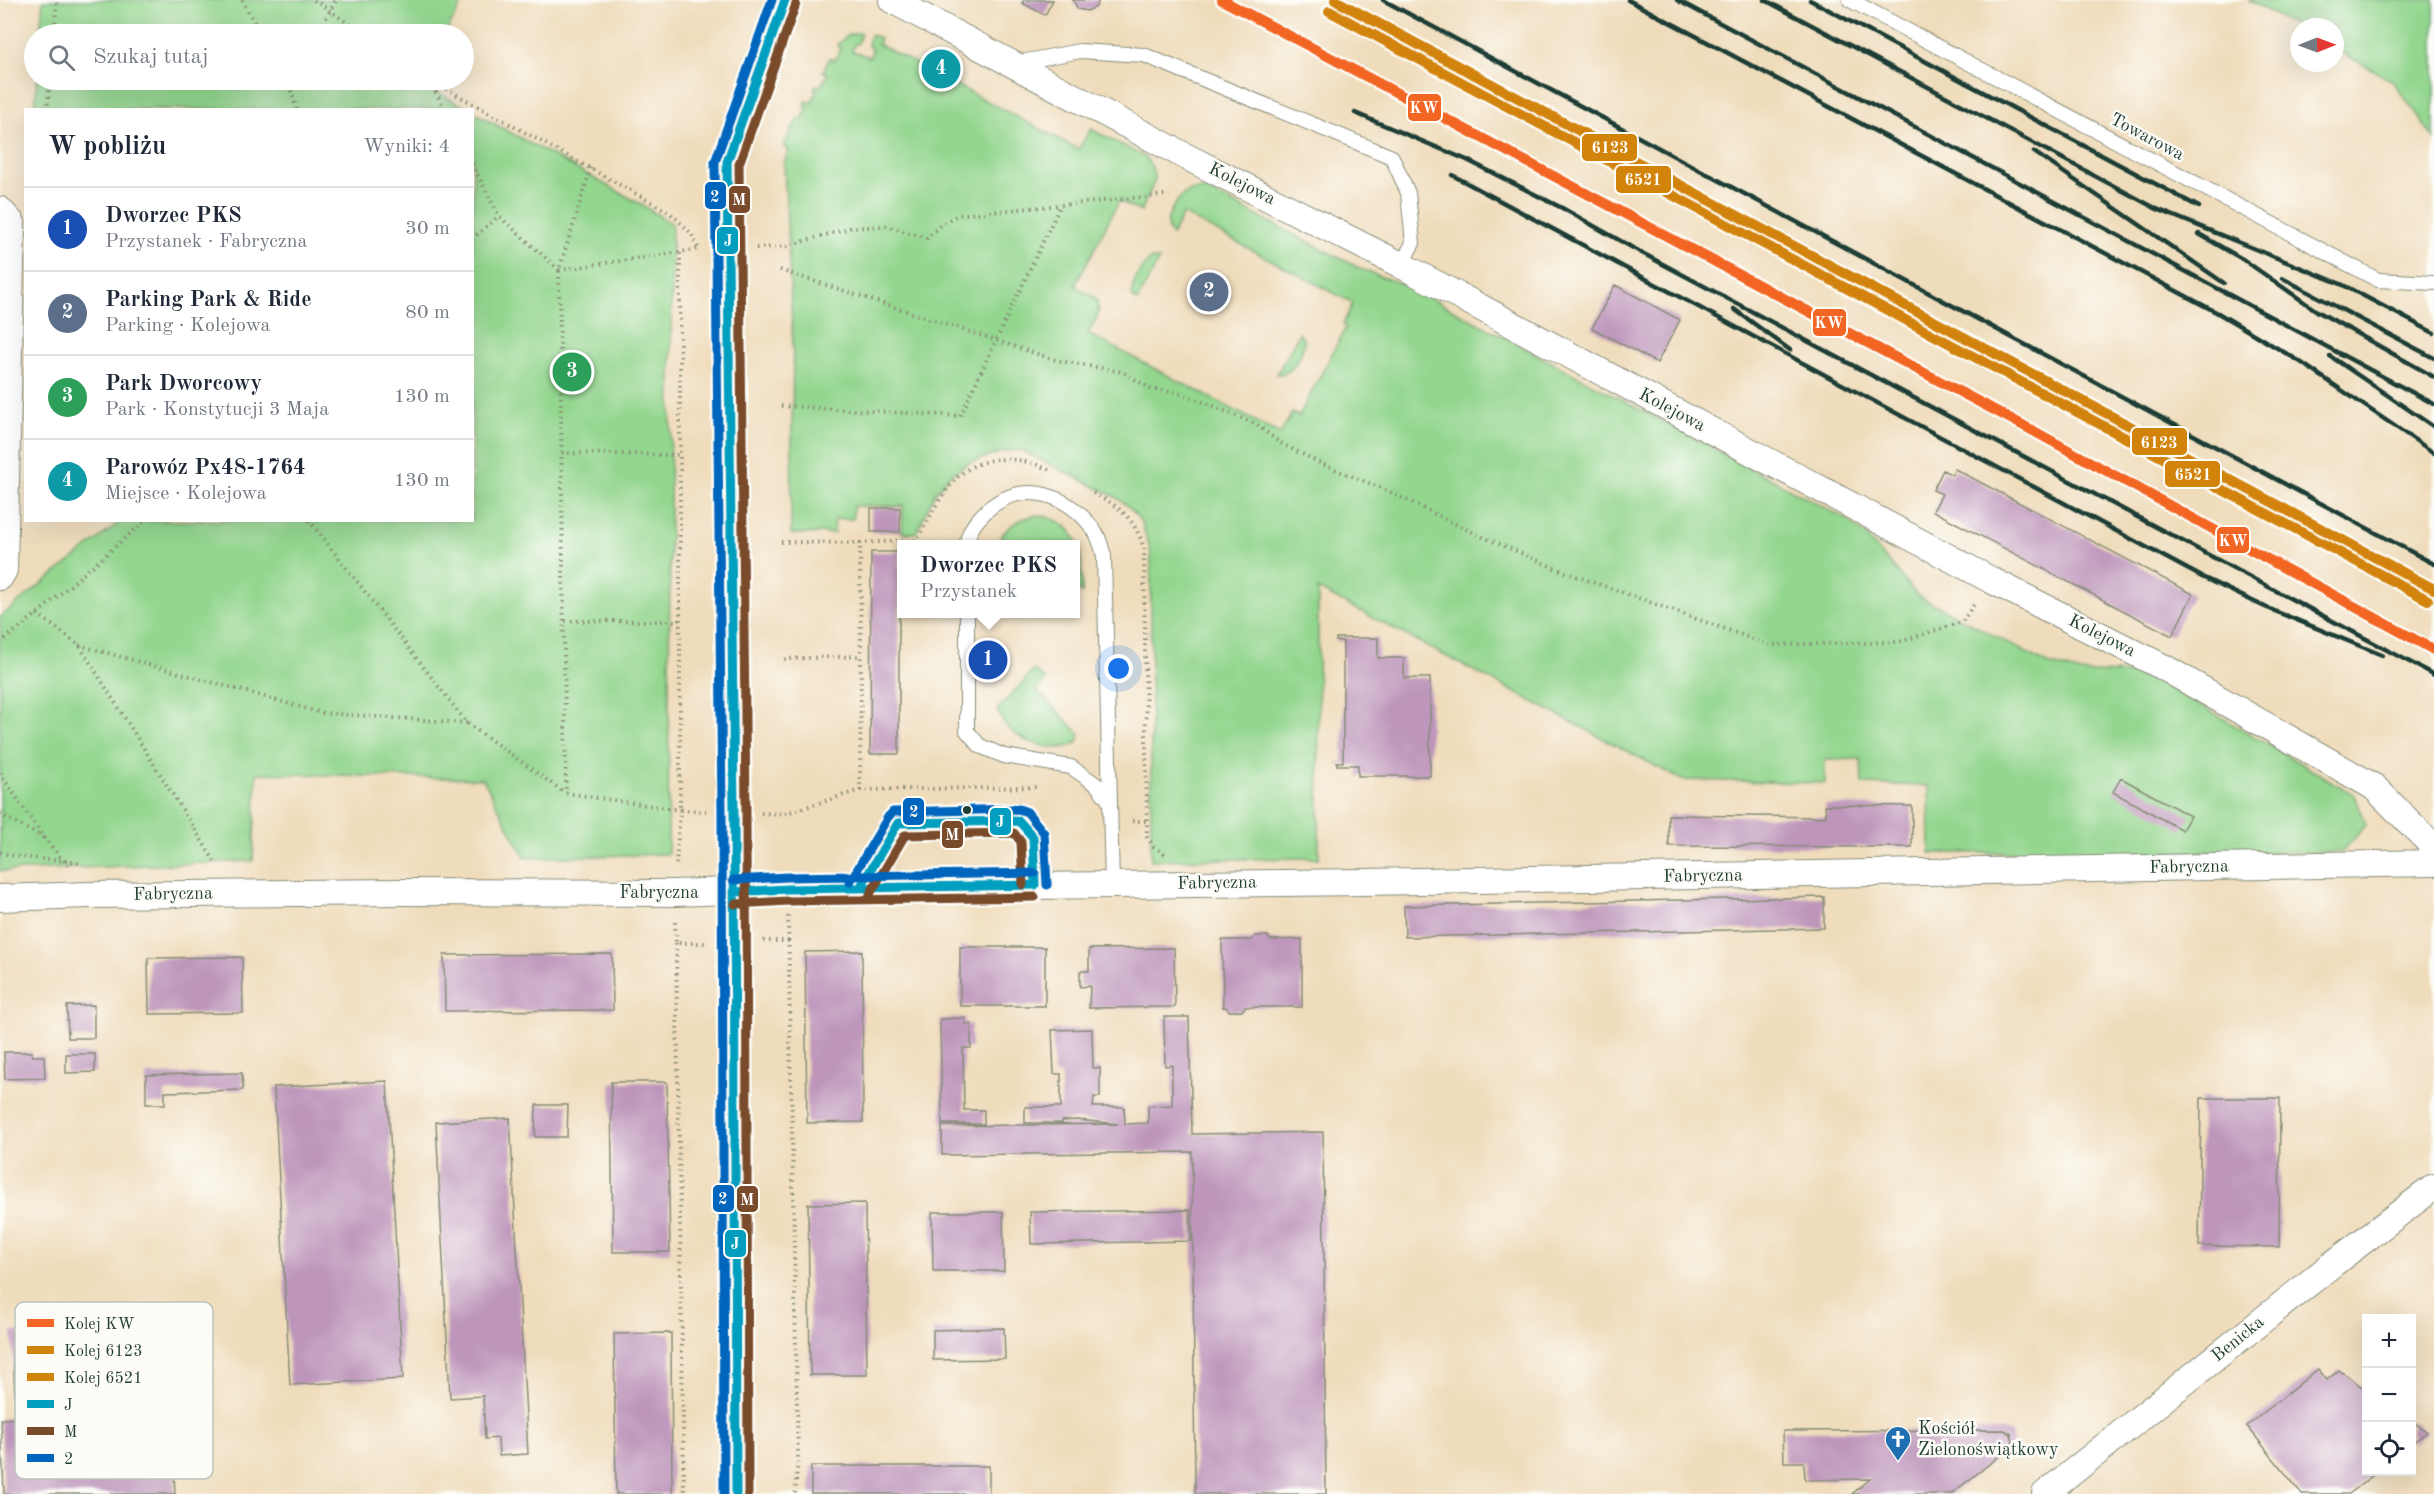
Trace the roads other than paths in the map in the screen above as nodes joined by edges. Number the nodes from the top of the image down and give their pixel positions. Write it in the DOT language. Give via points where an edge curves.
graph roads {
  1 [pos="785,0"];
  2 [pos="892,0"];
  3 [pos="1850,0"];
  4 [pos="1013,63"];
  5 [pos="0,210"];
  6 [pos="1401,265"];
  7 [pos="2434,283"];
  8 [pos="967,540"];
  9 [pos="0,577"];
  10 [pos="967,618"];
  11 [pos="1110,802"];
  12 [pos="2434,847"];
  13 [pos="2434,863"];
  14 [pos="1112,884"];
  15 [pos="1035,885"];
  16 [pos="860,888"];
  17 [pos="734,892"];
  18 [pos="0,898"];
  19 [pos="2434,1187"];
  20 [pos="736,1494"];
  21 [pos="2045,1494"];
  1 -- 17 [label="street" via="727,162"];
  2 -- 4 [label="street, Kolejowa"];
  3 -- 7 [label="lane, Towarowa" via="2378,280"];
  4 -- 6 [label="street, Kolejowa" via="1185,156"];
  4 -- 6 [label="lane" via="1080,51 1144,55 1392,157 1408,193 1413,243"];
  5 -- 9 [label="street" via="12,223 4,570"];
  6 -- 12 [label="street, Kolejowa" via="1991,580 2163,667 2374,787"];
  8 -- 11 [label="lane" via="975,521 1016,493 1034,493 1070,506 1098,535 1104,556"];
  10 -- 11 [label="lane" via="967,731 980,746 1004,756 1071,767 1097,785"];
  11 -- 14 [label="lane"];
  13 -- 14 [label="street, Fabryczna"];
  14 -- 15 [label="street, Fabryczna"];
  15 -- 16 [label="street, Fabryczna"];
  15 -- 16 [label="lane" via="1033,837 1019,821 898,822"];
  16 -- 17 [label="street, Fabryczna"];
  17 -- 18 [label="street, Fabryczna"];
  17 -- 20 [label="street"];
  19 -- 21 [label="street, Benicka"];
}
